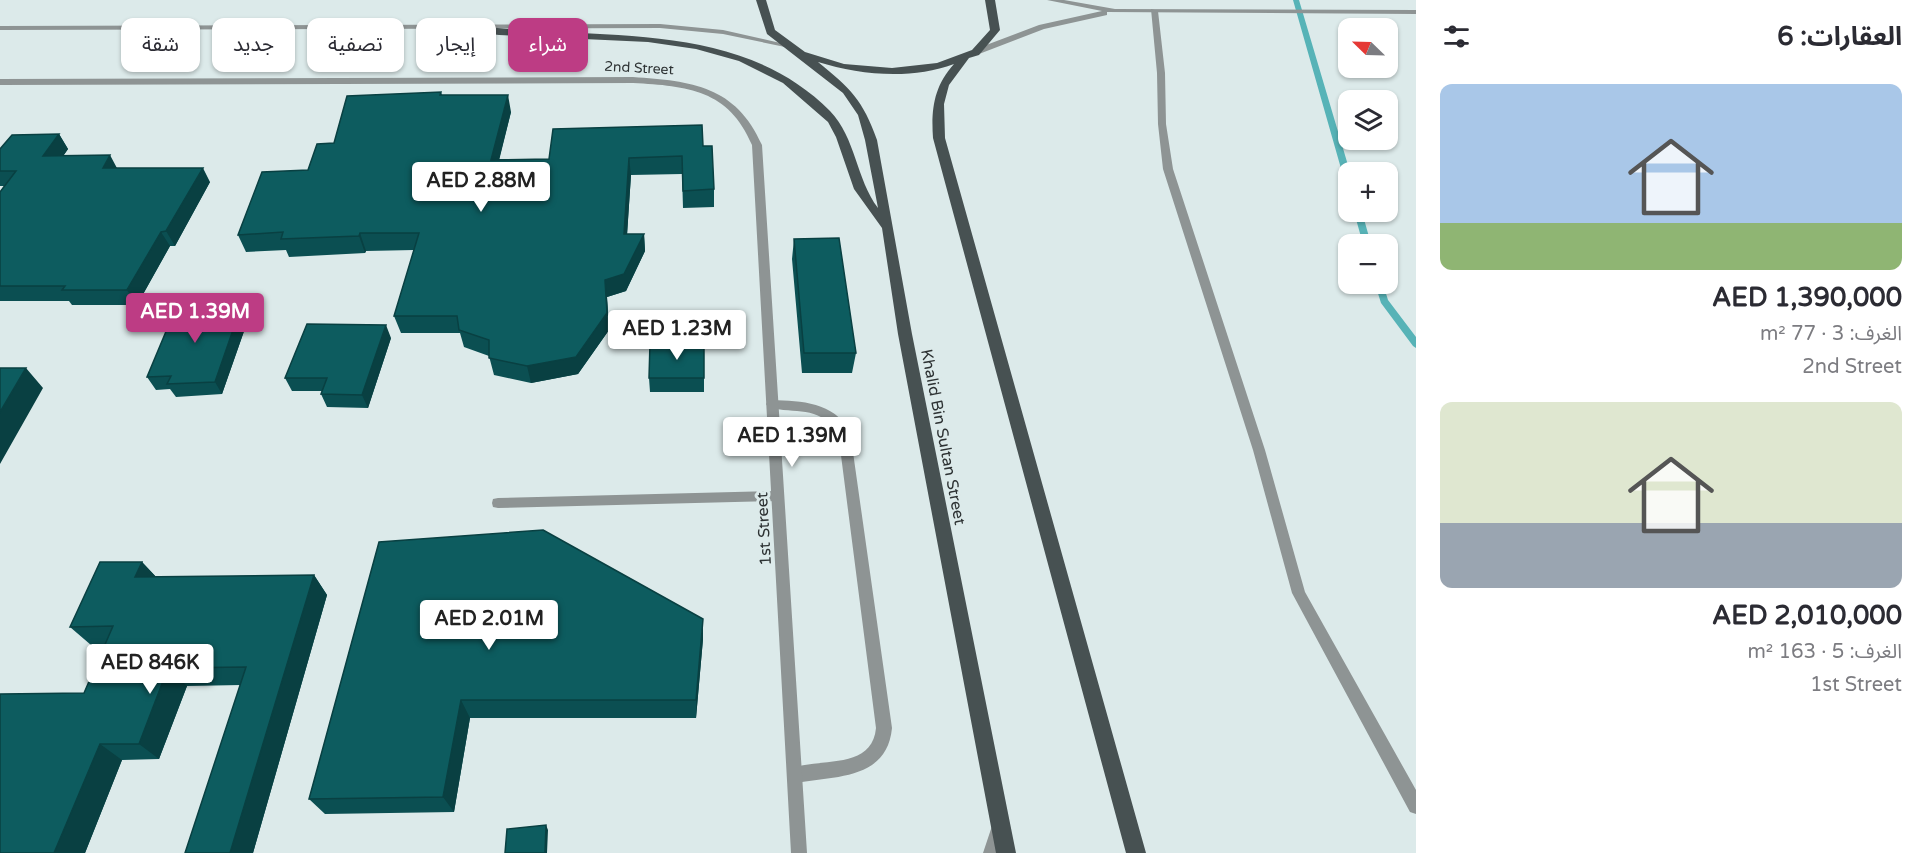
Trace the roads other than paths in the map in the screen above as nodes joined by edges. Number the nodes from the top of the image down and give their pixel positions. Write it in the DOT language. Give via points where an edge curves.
graph roads {
  1 [pos="761,0"];
  2 [pos="990,0"];
  3 [pos="1051,0"];
  4 [pos="1115,11"];
  5 [pos="1154,11"];
  6 [pos="1416,12"];
  7 [pos="416,26"];
  8 [pos="496,26"];
  9 [pos="0,28"];
  10 [pos="496,32"];
  11 [pos="785,45"];
  12 [pos="800,53"];
  13 [pos="970,55"];
  14 [pos="0,82"];
  15 [pos="732,104"];
  16 [pos="888,227"];
  17 [pos="772,404"];
  18 [pos="778,496"];
  19 [pos="498,503"];
  20 [pos="795,775"];
  21 [pos="1416,806"];
  22 [pos="1000,825"];
  23 [pos="799,853"];
  24 [pos="991,853"];
  25 [pos="1006,853"];
  26 [pos="1136,853"];
  1 -- 11 [label="main road" via="761,16 769,31"];
  2 -- 13 [label="main road" via="998,19 992,36"];
  3 -- 4 [label="street"];
  4 -- 5 [label="street"];
  4 -- 13 [label="street" via="1042,27"];
  5 -- 6 [label="street"];
  5 -- 21 [label="street" via="1168,169 1259,450 1299,593"];
  7 -- 9 [label="street"];
  8 -- 11 [label="street" via="660,26 723,32"];
  10 -- 16 [label="main road" via="660,39 727,53 757,64 793,84 828,115 843,138 863,196"];
  11 -- 12 [label="main road"];
  12 -- 13 [label="main road" via="838,66 883,72 928,69"];
  12 -- 16 [label="main road, Khalid Bin Sultan Street" via="847,92 863,115"];
  13 -- 26 [label="main road" via="948,74 939,94 939,138"];
  14 -- 15 [label="street, 2nd Street" via="633,80 687,85"];
  15 -- 17 [label="street, 1st Street" via="753,130 757,145"];
  16 -- 22 [label="main road, Khalid Bin Sultan Street"];
  17 -- 18 [label="street, 1st Street"];
  17 -- 20 [label="street" via="814,407 827,412 844,430 884,728 880,747 866,761"];
  18 -- 19 [label="street"];
  18 -- 20 [label="street, 1st Street"];
  20 -- 23 [label="street, 1st Street"];
  22 -- 24 [label="street"];
  22 -- 25 [label="main road, Khalid Bin Sultan Street"];
}
